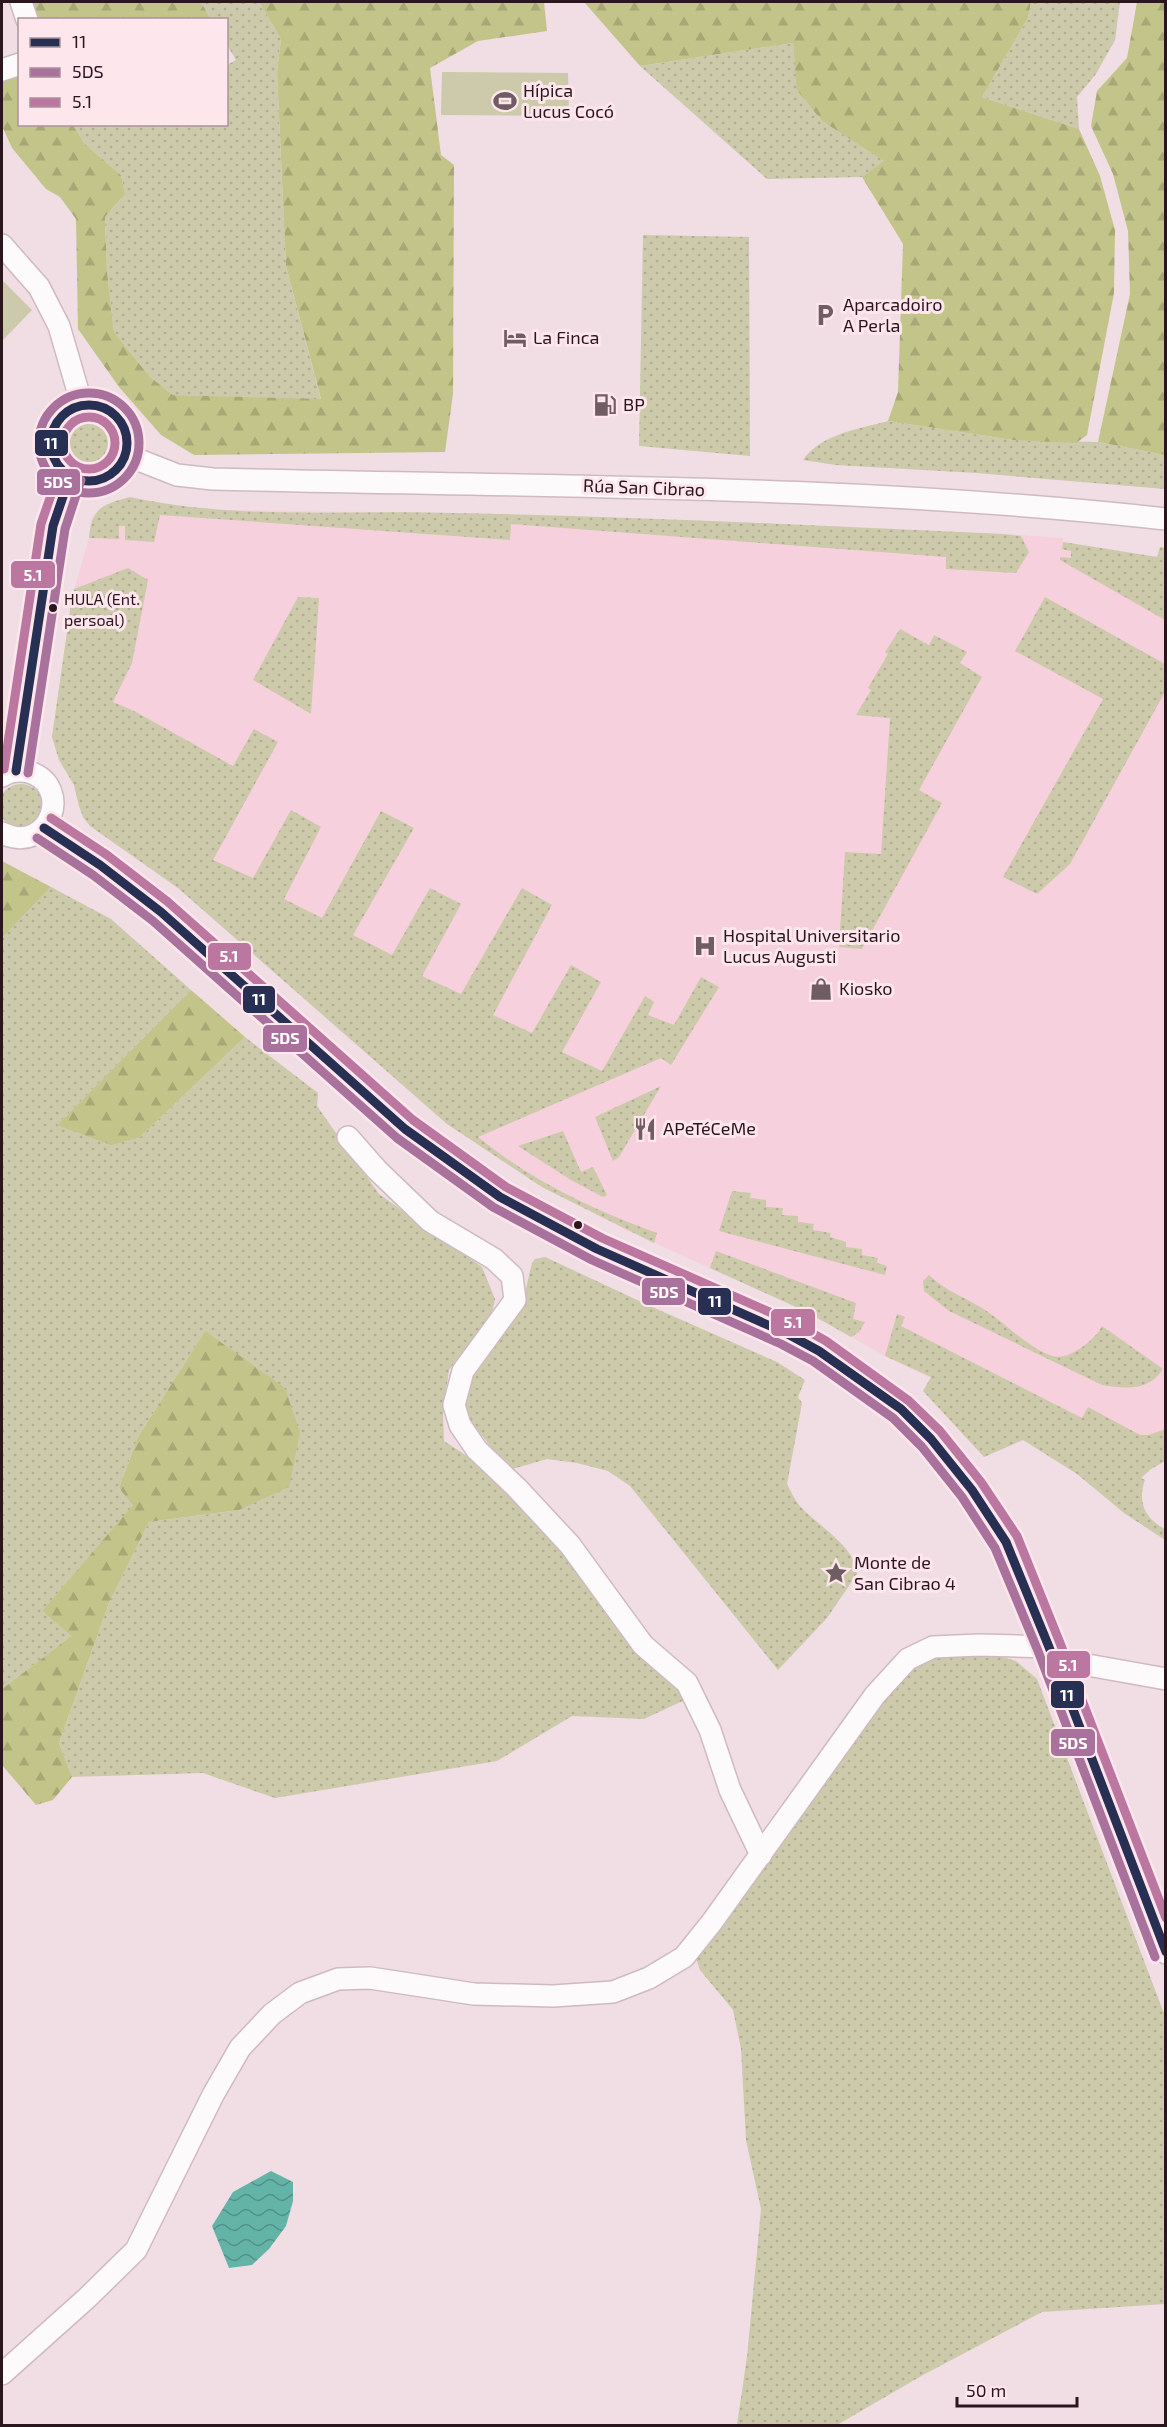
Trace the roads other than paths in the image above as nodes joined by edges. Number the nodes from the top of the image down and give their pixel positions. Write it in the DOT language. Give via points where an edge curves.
graph roads {
  1 [pos="21,2"];
  2 [pos="26,18"];
  3 [pos="18,65"];
  4 [pos="2,70"];
  5 [pos="2,244"];
  6 [pos="82,405"];
  7 [pos="126,455"];
  8 [pos="70,476"];
  9 [pos="1166,519"];
  10 [pos="9,773"];
  11 [pos="44,828"];
  12 [pos="2,833"];
  13 [pos="348,1137"];
  14 [pos="1051,1653"];
  15 [pos="1166,1679"];
  16 [pos="760,1855"];
  17 [pos="1166,1953"];
  18 [pos="2,2374"];
  1 -- 2 [label="street"];
  3 -- 4 [label="street"];
  5 -- 6 [label="street" via="39,287 59,326"];
  6 -- 7 [label="street" via="99,406 116,415 126,431"];
  6 -- 8 [label="street" via="57,422 52,437 57,463"];
  7 -- 8 [label="street" via="118,468 102,479 86,481"];
  7 -- 9 [label="street, Rúa San Cibrao" via="177,475 213,479 905,496"];
  8 -- 10 [label="street" via="53,526"];
  10 -- 11 [label="street" via="36,775 50,790 52,810"];
  11 -- 12 [label="street" via="28,838"];
  11 -- 14 [label="street" via="161,912 405,1129 500,1197 597,1249 786,1333 819,1351 901,1409 972,1490 1006,1542"];
  13 -- 16 [label="street" via="430,1221 494,1259 512,1276 515,1300 463,1371 454,1405 460,1425 477,1450 570,1545 643,1646 687,1683"];
  14 -- 15 [label="street"];
  14 -- 16 [label="street" via="979,1645 933,1647 908,1659 875,1695"];
  14 -- 17 [label="street"];
  16 -- 18 [label="street" via="684,1957 649,1978 613,1992 553,1996 474,1994 370,1978 338,1978 300,1993 272,2014 240,2048 136,2250"];
}
